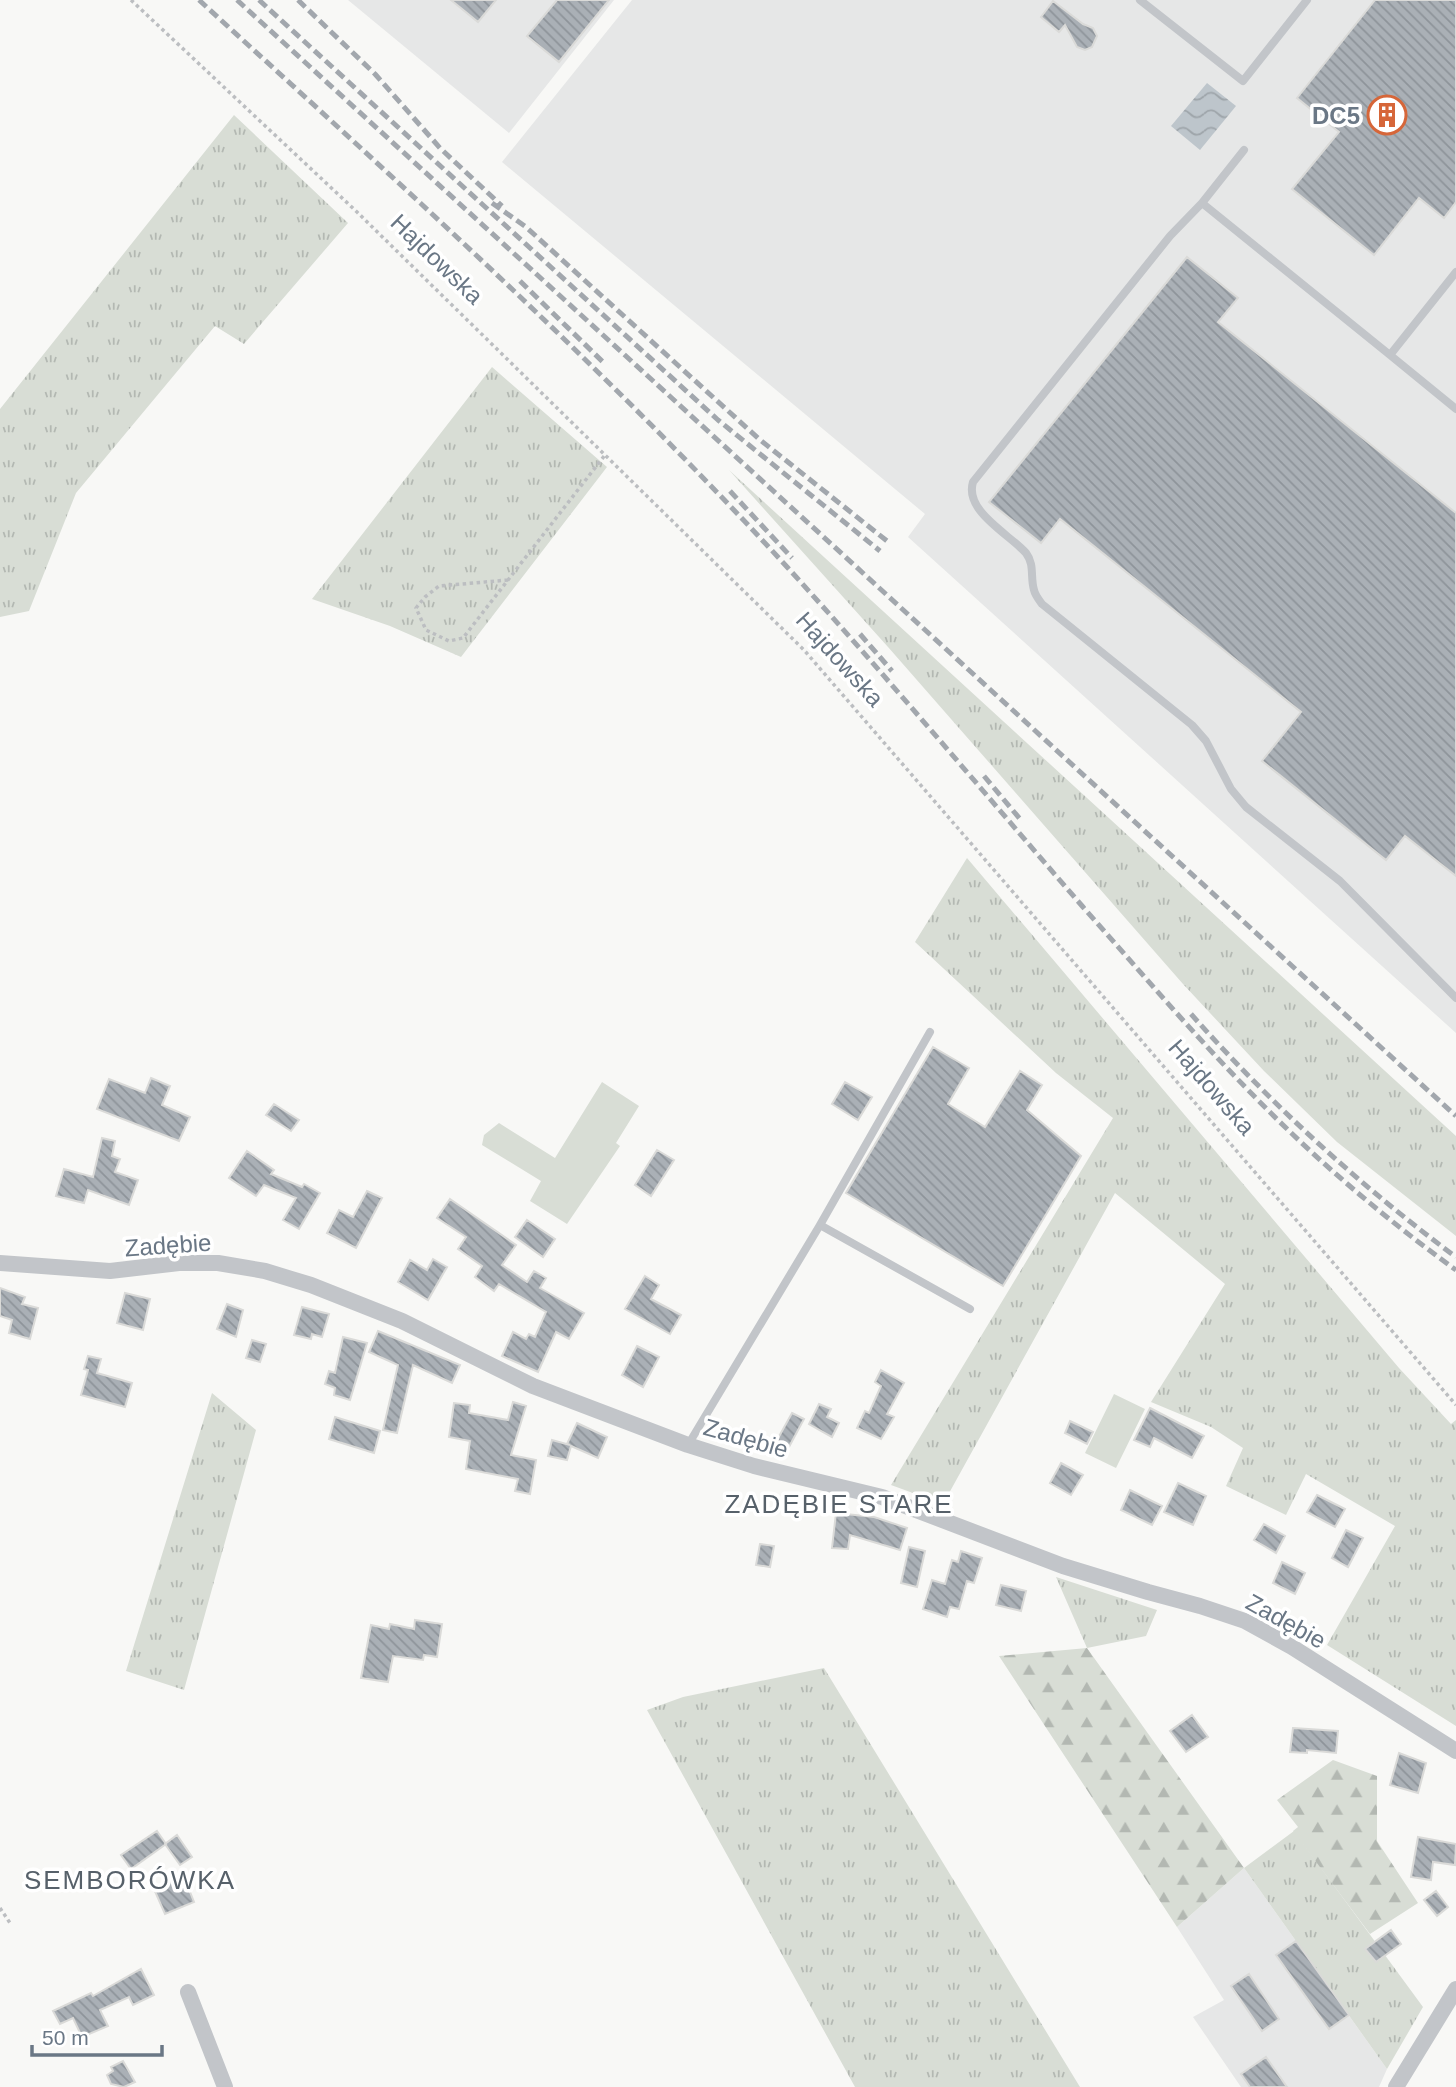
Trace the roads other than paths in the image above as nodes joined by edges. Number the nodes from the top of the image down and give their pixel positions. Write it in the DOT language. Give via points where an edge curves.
graph roads {
  1 [pos="1140,0"];
  2 [pos="1307,0"];
  3 [pos="1244,150"];
  4 [pos="1202,203"];
  5 [pos="1456,272"];
  6 [pos="1390,355"];
  7 [pos="1456,409"];
  8 [pos="1456,998"];
  9 [pos="930,1032"];
  10 [pos="820,1225"];
  11 [pos="0,1263"];
  12 [pos="970,1308"];
  13 [pos="688,1445"];
  14 [pos="1456,1751"];
  15 [pos="1456,1989"];
  16 [pos="188,1992"];
  17 [pos="225,2087"];
  18 [pos="1396,2087"];
  1 -- 2 [label="lane" via="1243,81"];
  3 -- 4 [label="lane"];
  4 -- 6 [label="lane"];
  4 -- 8 [label="lane" via="1170,236 973,482 971,497 1028,556 1034,593 1042,604 1192,725 1246,807 1340,881"];
  5 -- 6 [label="lane"];
  6 -- 7 [label="lane"];
  9 -- 10 [label="lane"];
  10 -- 12 [label="lane"];
  10 -- 13 [label="lane"];
  11 -- 13 [label="street, Zadębie" via="110,1271 198,1262 265,1271 402,1321 522,1381"];
  13 -- 14 [label="street, Zadębie" via="882,1497 1063,1566 1245,1621"];
  15 -- 18 [label="street"];
  16 -- 17 [label="street"];
}
